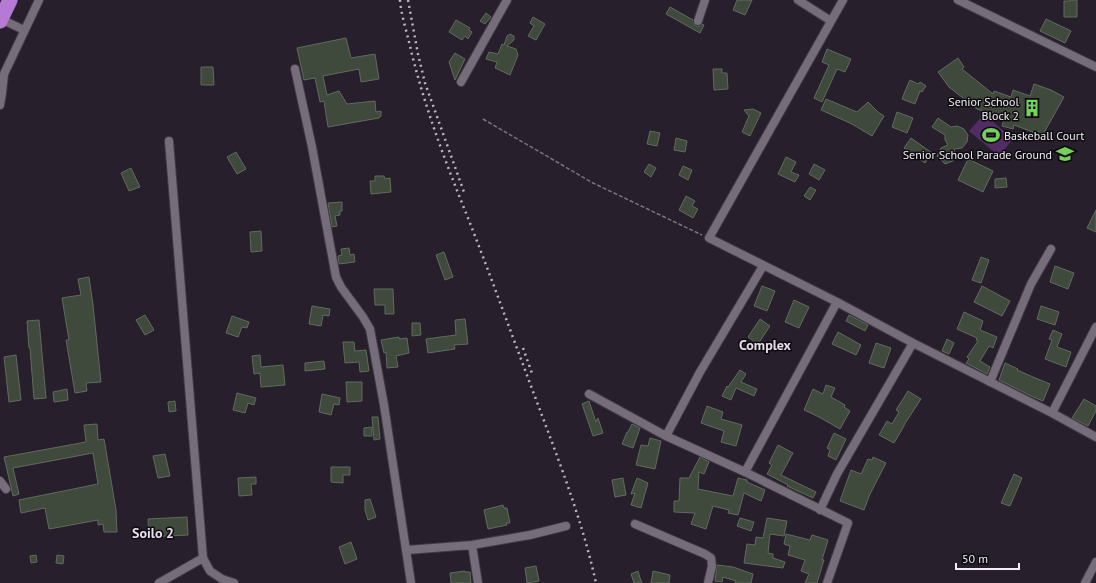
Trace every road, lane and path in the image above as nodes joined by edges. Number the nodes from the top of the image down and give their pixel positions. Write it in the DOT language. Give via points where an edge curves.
graph roads {
  1 [pos="10,0"];
  2 [pos="39,0"];
  3 [pos="507,0"];
  4 [pos="704,0"];
  5 [pos="798,0"];
  6 [pos="843,0"];
  7 [pos="958,0"];
  8 [pos="0,20"];
  9 [pos="698,21"];
  10 [pos="830,22"];
  11 [pos="24,30"];
  12 [pos="1096,67"];
  13 [pos="295,69"];
  14 [pos="461,82"];
  15 [pos="0,105"];
  16 [pos="483,119"];
  17 [pos="169,141"];
  18 [pos="709,238"];
  19 [pos="1051,249"];
  20 [pos="763,266"];
  21 [pos="837,302"];
  22 [pos="1096,327"];
  23 [pos="913,343"];
  24 [pos="990,382"];
  25 [pos="589,394"];
  26 [pos="1052,413"];
  27 [pos="666,436"];
  28 [pos="1096,437"];
  29 [pos="745,472"];
  30 [pos="0,481"];
  31 [pos="6,489"];
  32 [pos="820,510"];
  33 [pos="635,524"];
  34 [pos="566,526"];
  35 [pos="472,545"];
  36 [pos="407,550"];
  37 [pos="203,558"];
  38 [pos="1096,562"];
  39 [pos="159,583"];
  40 [pos="234,583"];
  41 [pos="411,583"];
  42 [pos="478,583"];
  43 [pos="708,583"];
  44 [pos="827,583"];
  45 [pos="1085,583"];
  1 -- 8 [label="highway"];
  2 -- 11 [label="street"];
  3 -- 14 [label="street"];
  4 -- 9 [label="street"];
  5 -- 10 [label="street"];
  6 -- 10 [label="street"];
  7 -- 12 [label="street"];
  8 -- 11 [label="street"];
  10 -- 18 [label="street"];
  11 -- 15 [label="street" via="4,74"];
  13 -- 36 [label="street" via="336,277 370,329"];
  16 -- 18 [label="path" via="593,183"];
  17 -- 37 [label="street"];
  18 -- 20 [label="street"];
  19 -- 24 [label="street" via="1031,284"];
  20 -- 21 [label="street"];
  20 -- 27 [label="street" via="700,372"];
  21 -- 23 [label="street"];
  21 -- 29 [label="street"];
  22 -- 26 [label="street"];
  23 -- 24 [label="street"];
  23 -- 32 [label="street" via="837,474"];
  24 -- 26 [label="street"];
  25 -- 27 [label="street"];
  26 -- 28 [label="street"];
  27 -- 29 [label="street"];
  29 -- 32 [label="street"];
  30 -- 31 [label="street"];
  32 -- 44 [label="street" via="848,524"];
  33 -- 43 [label="street" via="711,558"];
  34 -- 35 [label="street"];
  35 -- 36 [label="street"];
  35 -- 42 [label="street"];
  36 -- 41 [label="street"];
  37 -- 39 [label="street"];
  37 -- 40 [label="street" via="210,571"];
  38 -- 45 [label="street"];
}
